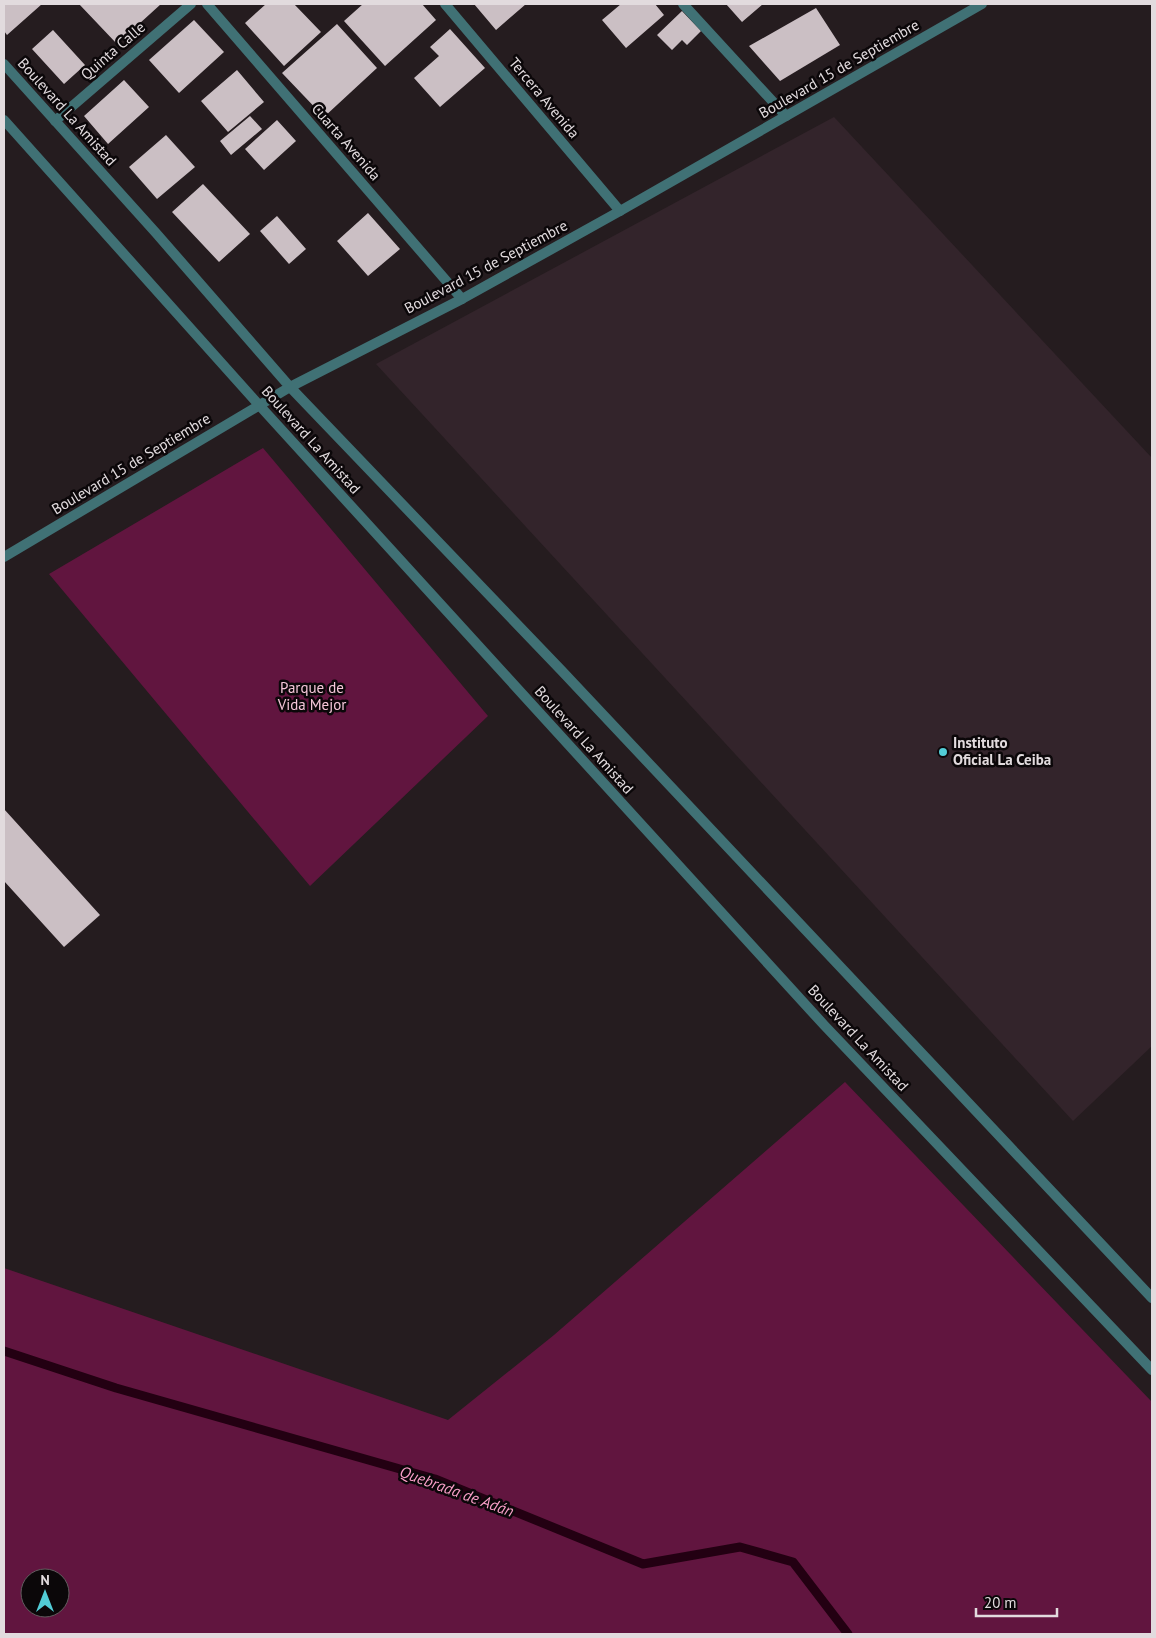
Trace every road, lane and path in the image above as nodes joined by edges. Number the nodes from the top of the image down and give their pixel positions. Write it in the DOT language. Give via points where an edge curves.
graph roads {
  1 [pos="190,4"];
  2 [pos="207,4"];
  3 [pos="445,4"];
  4 [pos="683,4"];
  5 [pos="982,4"];
  6 [pos="4,64"];
  7 [pos="786,116"];
  8 [pos="4,120"];
  9 [pos="55,121"];
  10 [pos="620,211"];
  11 [pos="462,299"];
  12 [pos="290,387"];
  13 [pos="259,405"];
  14 [pos="4,556"];
  15 [pos="1152,1298"];
  16 [pos="1152,1370"];
  1 -- 9 [label="street, Quinta Calle"];
  2 -- 11 [label="street, Cuarta Avenida"];
  3 -- 10 [label="street, Tercera Avenida"];
  4 -- 7 [label="street"];
  5 -- 7 [label="street, Boulevard 15 de Septiembre"];
  6 -- 9 [label="street, Boulevard La Amistad"];
  7 -- 10 [label="street, Boulevard 15 de Septiembre"];
  8 -- 13 [label="street, Boulevard La Amistad"];
  9 -- 12 [label="street, Boulevard La Amistad"];
  10 -- 11 [label="street, Boulevard 15 de Septiembre"];
  11 -- 12 [label="street, Boulevard 15 de Septiembre"];
  12 -- 13 [label="street, Boulevard 15 de Septiembre"];
  12 -- 15 [label="street, Boulevard La Amistad"];
  13 -- 14 [label="street, Boulevard 15 de Septiembre"];
  13 -- 16 [label="street, Boulevard La Amistad" via="824,1025"];
}
